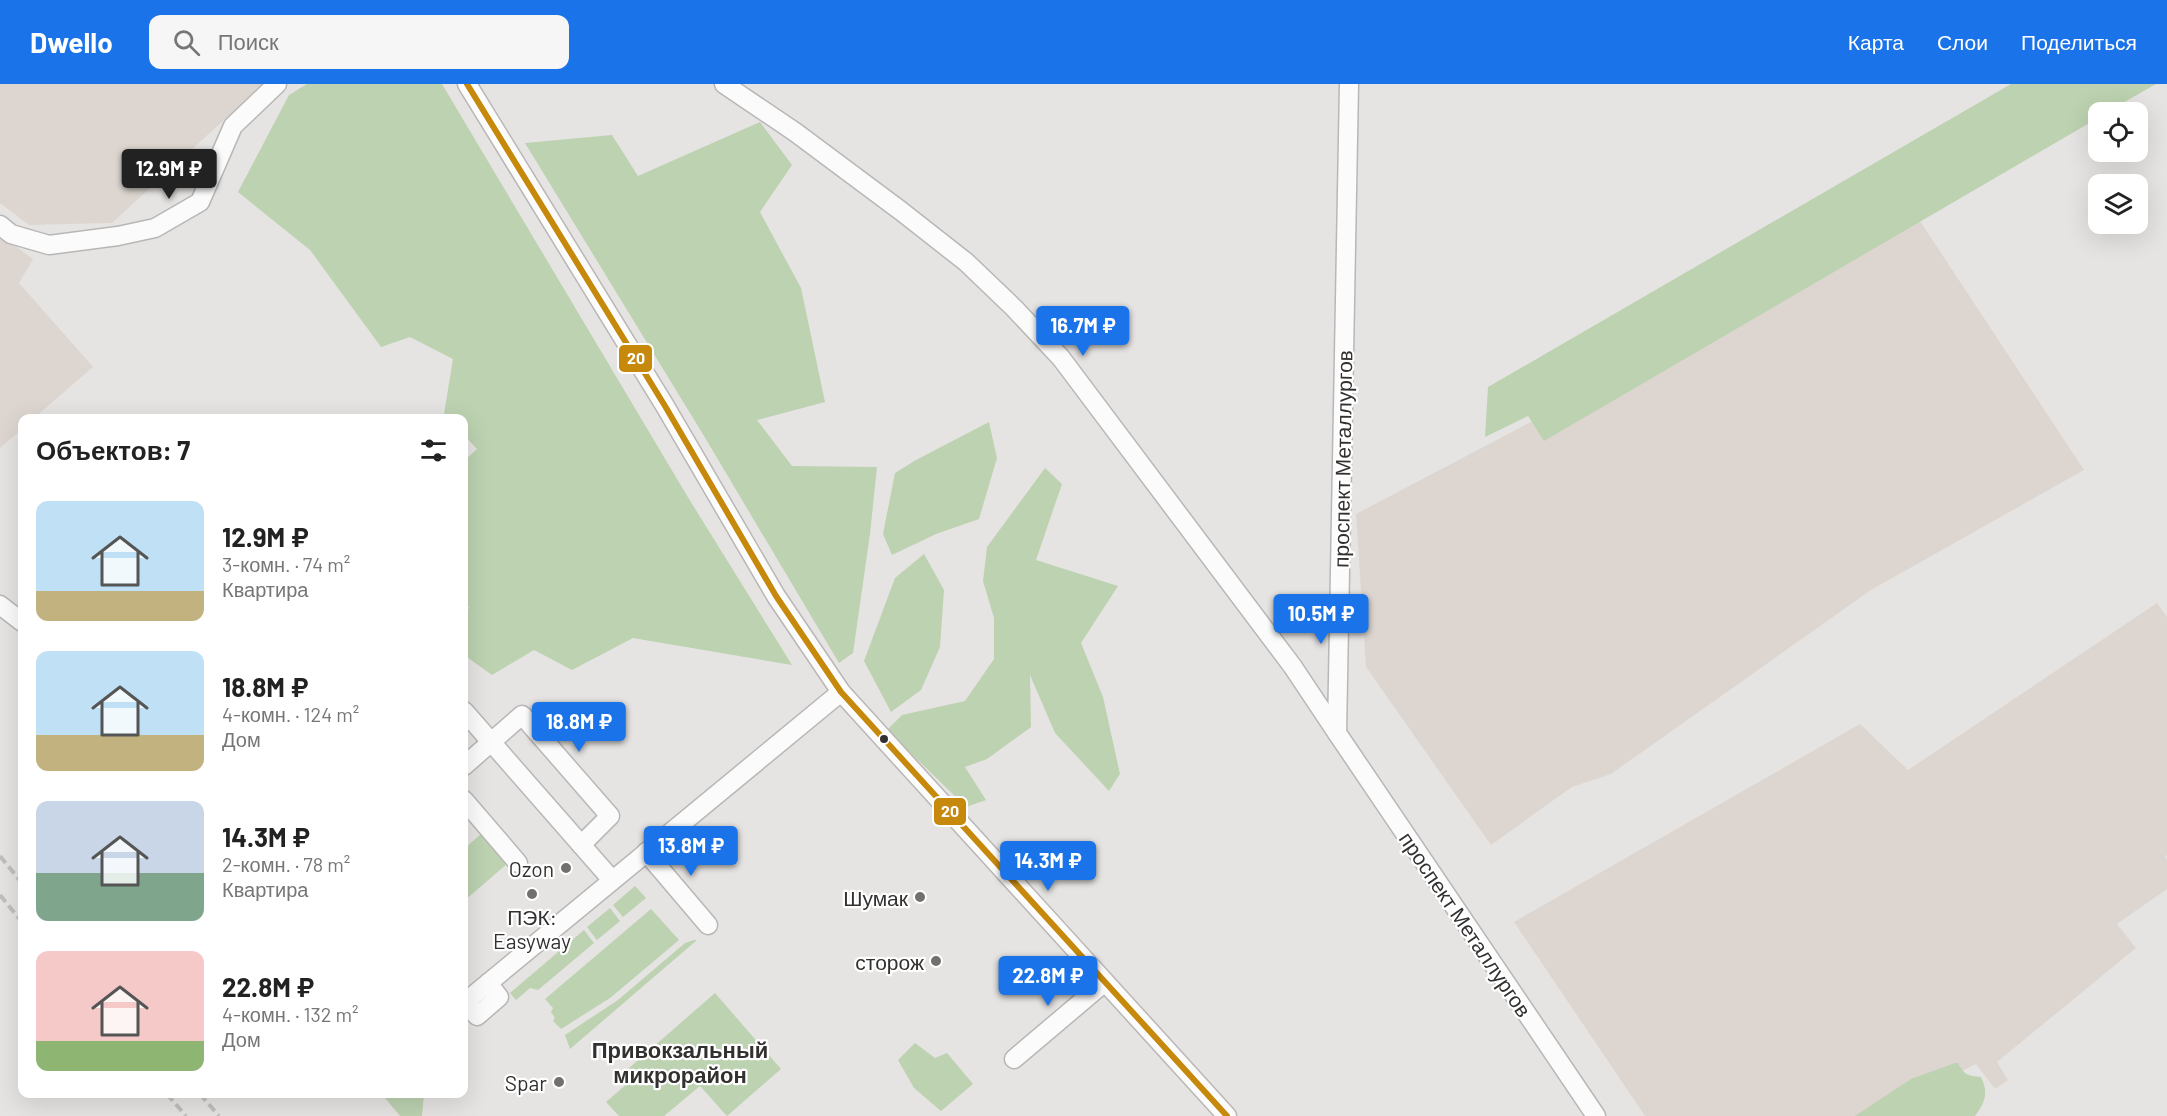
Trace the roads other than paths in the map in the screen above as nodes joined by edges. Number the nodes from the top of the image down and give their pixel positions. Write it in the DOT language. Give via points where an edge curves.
graph roads {
  1 [pos="277,84"];
  2 [pos="467,84"];
  3 [pos="724,84"];
  4 [pos="1349,84"];
  5 [pos="0,225"];
  6 [pos="0,605"];
  7 [pos="18,619"];
  8 [pos="841,692"];
  9 [pos="468,716"];
  10 [pos="1337,733"];
  11 [pos="490,742"];
  12 [pos="468,762"];
  13 [pos="468,805"];
  14 [pos="581,845"];
  15 [pos="646,852"];
  16 [pos="518,863"];
  17 [pos="612,880"];
  18 [pos="708,925"];
  19 [pos="1104,982"];
  20 [pos="468,1000"];
  21 [pos="1014,1059"];
  22 [pos="1227,1116"];
  23 [pos="1596,1116"];
  1 -- 5 [label="street" via="233,126 200,202 155,228 49,245 11,234"];
  2 -- 8 [label="street" via="665,406 776,596"];
  3 -- 10 [label="street" via="795,132 966,262 1030,324 1061,358 1293,667"];
  4 -- 10 [label="street, проспект Металлургов"];
  6 -- 7 [label="street"];
  8 -- 15 [label="street"];
  8 -- 19 [label="street"];
  9 -- 11 [label="street"];
  10 -- 23 [label="street, проспект Металлургов"];
  11 -- 12 [label="street"];
  11 -- 14 [label="street"];
  11 -- 14 [label="street" via="522,715 610,816"];
  13 -- 16 [label="street"];
  14 -- 17 [label="street"];
  15 -- 17 [label="street"];
  15 -- 18 [label="street"];
  17 -- 20 [label="street"];
  19 -- 21 [label="street"];
  19 -- 22 [label="street"];
}
